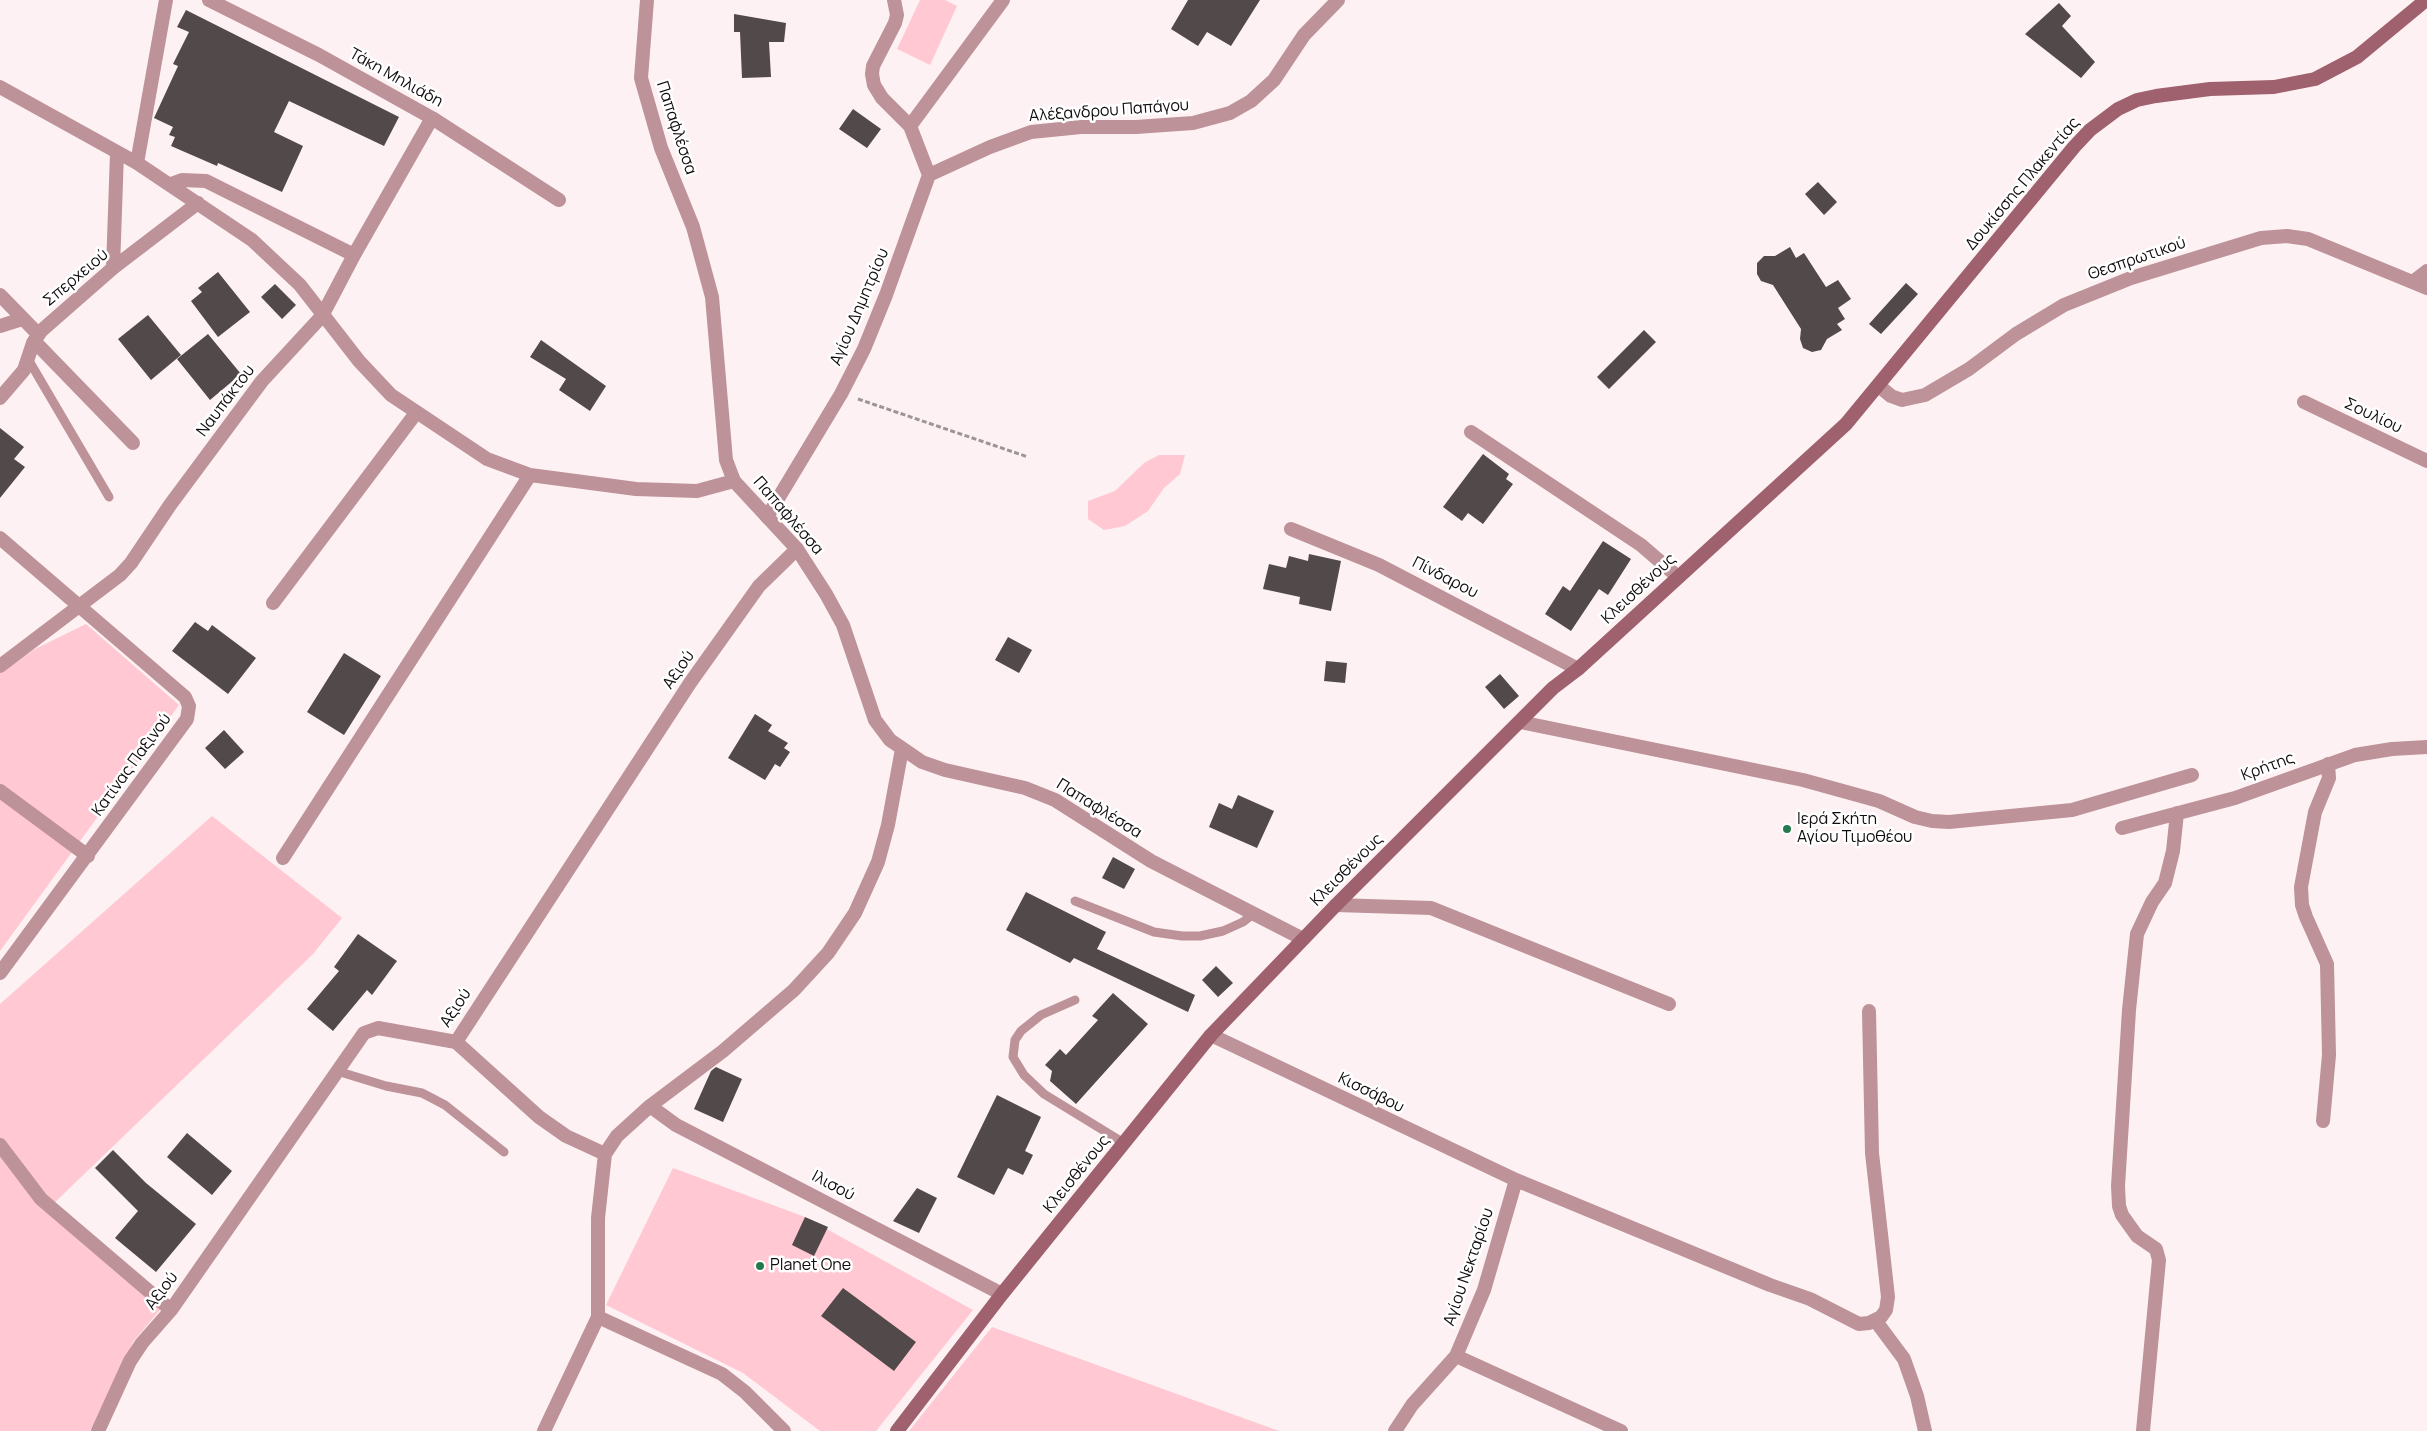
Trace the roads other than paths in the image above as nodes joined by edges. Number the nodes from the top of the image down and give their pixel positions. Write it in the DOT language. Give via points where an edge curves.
graph roads {
  1 [pos="166,0"];
  2 [pos="209,0"];
  3 [pos="647,0"];
  4 [pos="894,0"];
  5 [pos="1003,0"];
  6 [pos="1338,0"];
  7 [pos="2426,0"];
  8 [pos="0,87"];
  9 [pos="432,118"];
  10 [pos="910,126"];
  11 [pos="117,153"];
  12 [pos="137,163"];
  13 [pos="930,175"];
  14 [pos="171,184"];
  15 [pos="559,200"];
  16 [pos="198,203"];
  17 [pos="354,255"];
  18 [pos="113,268"];
  19 [pos="2427,271"];
  20 [pos="2414,281"];
  21 [pos="2427,288"];
  22 [pos="0,295"];
  23 [pos="322,316"];
  24 [pos="22,319"];
  25 [pos="0,326"];
  26 [pos="36,338"];
  27 [pos="28,359"];
  28 [pos="1878,386"];
  29 [pos="0,398"];
  30 [pos="2304,402"];
  31 [pos="416,413"];
  32 [pos="1471,432"];
  33 [pos="133,443"];
  34 [pos="2427,461"];
  35 [pos="530,475"];
  36 [pos="734,480"];
  37 [pos="109,497"];
  38 [pos="767,517"];
  39 [pos="1291,529"];
  40 [pos="0,538"];
  41 [pos="797,549"];
  42 [pos="1678,577"];
  43 [pos="273,603"];
  44 [pos="79,605"];
  45 [pos="0,666"];
  46 [pos="1578,669"];
  47 [pos="1520,722"];
  48 [pos="2427,747"];
  49 [pos="902,749"];
  50 [pos="2328,764"];
  51 [pos="2192,775"];
  52 [pos="0,791"];
  53 [pos="2178,813"];
  54 [pos="2122,828"];
  55 [pos="88,856"];
  56 [pos="283,858"];
  57 [pos="1075,901"];
  58 [pos="1336,905"];
  59 [pos="1252,914"];
  60 [pos="1303,939"];
  61 [pos="0,973"];
  62 [pos="1074,1000"];
  63 [pos="1669,1004"];
  64 [pos="1869,1011"];
  65 [pos="1211,1035"];
  66 [pos="456,1042"];
  67 [pos="337,1071"];
  68 [pos="650,1106"];
  69 [pos="2323,1120"];
  70 [pos="1124,1144"];
  71 [pos="0,1145"];
  72 [pos="504,1152"];
  73 [pos="605,1154"];
  74 [pos="1516,1180"];
  75 [pos="1002,1294"];
  76 [pos="172,1310"];
  77 [pos="598,1316"];
  78 [pos="1875,1320"];
  79 [pos="1456,1356"];
  80 [pos="98,1431"];
  81 [pos="544,1431"];
  82 [pos="784,1431"];
  83 [pos="897,1431"];
  84 [pos="1395,1431"];
  85 [pos="1621,1431"];
  86 [pos="1925,1431"];
  87 [pos="2143,1431"];
  1 -- 12 [label="street"];
  2 -- 9 [label="street, Τάκη Μηλιάδη"];
  3 -- 36 [label="street, Παπαφλέσσα" via="641,78 661,148 693,227 710,289 722,438"];
  4 -- 10 [label="street" via="894,23 872,74 882,98"];
  5 -- 10 [label="street"];
  6 -- 13 [label="street, Αλέξανδρου Παπάγου" via="1304,35 1274,80 1251,102 1230,113 1193,123 1031,132"];
  7 -- 28 [label="main road, Δουκίσσης Πλακεντίας" via="2357,57 2315,79 2274,87 2210,89 2156,96 2137,100 2104,118 2074,147"];
  8 -- 11 [label="street"];
  9 -- 15 [label="street, Τάκη Μηλιάδη"];
  9 -- 17 [label="street, Ναυπάκτου"];
  10 -- 13 [label="street"];
  11 -- 12 [label="street"];
  11 -- 18 [label="street"];
  12 -- 14 [label="street"];
  13 -- 38 [label="street, Αγίου Δημητρίου" via="864,350"];
  14 -- 16 [label="street"];
  14 -- 17 [label="street" via="182,180 206,181"];
  16 -- 18 [label="street, Σπερχειού"];
  16 -- 23 [label="street" via="275,260 300,285"];
  17 -- 23 [label="street, Ναυπάκτου"];
  18 -- 26 [label="street, Σπερχειού"];
  19 -- 20 [label="street"];
  20 -- 21 [label="street, Θεσπρωτικού"];
  20 -- 28 [label="street, Θεσπρωτικού" via="2308,239 2287,236 2261,238 2131,278 2064,305 1925,395 1902,400"];
  22 -- 24 [label="street"];
  23 -- 31 [label="street" via="391,395"];
  23 -- 44 [label="street, Ναυπάκτου" via="262,381 131,563"];
  24 -- 25 [label="street"];
  24 -- 26 [label="street"];
  26 -- 27 [label="street"];
  26 -- 33 [label="street"];
  27 -- 29 [label="street" via="18,378"];
  27 -- 37 [label="lane"];
  28 -- 42 [label="main road, Κλεισθένους" via="1846,424"];
  30 -- 34 [label="street, Σουλίου"];
  31 -- 35 [label="street" via="487,459"];
  31 -- 43 [label="street"];
  32 -- 42 [label="street" via="1641,545"];
  35 -- 36 [label="street" via="636,490 697,490"];
  35 -- 56 [label="street"];
  36 -- 38 [label="street, Παπαφλέσσα"];
  38 -- 41 [label="street, Παπαφλέσσα"];
  39 -- 46 [label="street, Πίνδαρου" via="1379,564"];
  40 -- 44 [label="street, Κατίνας Παξινού"];
  41 -- 49 [label="street, Παπαφλέσσα" via="844,625 875,720 890,740"];
  41 -- 66 [label="street, Αξιού" via="759,586 690,683"];
  42 -- 46 [label="main road, Κλεισθένους"];
  44 -- 45 [label="street, Ναυπάκτου"];
  44 -- 55 [label="street, Κατίνας Παξινού" via="185,697 189,706 186,719"];
  46 -- 47 [label="main road, Κλεισθένους" via="1553,688"];
  47 -- 51 [label="street" via="1803,780 1879,801 1932,821 2072,810"];
  47 -- 58 [label="main road, Κλεισθένους"];
  48 -- 50 [label="street, Κρήτης" via="2355,755"];
  49 -- 59 [label="street, Παπαφλέσσα" via="922,762 945,770 1025,788 1055,800 1151,861"];
  49 -- 68 [label="street" via="878,862 866,892 838,939 794,990 723,1051"];
  50 -- 53 [label="street, Κρήτης" via="2234,798"];
  50 -- 69 [label="street" via="2329,778 2315,812 2301,887 2306,917 2327,964 2329,1055"];
  52 -- 55 [label="street"];
  53 -- 54 [label="street, Κρήτης"];
  53 -- 87 [label="street" via="2174,851 2165,883 2137,934 2118,1186 2119,1206 2128,1225 2156,1249 2159,1260"];
  55 -- 61 [label="street, Κατίνας Παξινού"];
  57 -- 59 [label="lane" via="1154,932 1182,936 1223,931"];
  58 -- 60 [label="main road, Κλεισθένους"];
  58 -- 63 [label="street" via="1431,908"];
  59 -- 60 [label="street, Παπαφλέσσα"];
  60 -- 65 [label="main road, Κλεισθένους"];
  62 -- 70 [label="lane" via="1041,1015 1021,1032 1015,1040 1013,1057 1024,1075 1044,1094"];
  64 -- 78 [label="street" via="1872,1153 1888,1298 1886,1310"];
  65 -- 70 [label="main road, Κλεισθένους"];
  65 -- 74 [label="street, Κισσάβου"];
  66 -- 67 [label="street, Αξιού" via="378,1028 364,1033"];
  66 -- 73 [label="street" via="539,1117 566,1136"];
  67 -- 72 [label="lane" via="422,1093 445,1106"];
  67 -- 76 [label="street, Αξιού"];
  68 -- 73 [label="street" via="617,1136"];
  68 -- 75 [label="street, Ιλισού" via="676,1125"];
  70 -- 75 [label="main road, Κλεισθένους"];
  71 -- 76 [label="street" via="41,1199"];
  73 -- 77 [label="street" via="598,1218"];
  74 -- 78 [label="street, Κισσάβου" via="1770,1285 1810,1298 1859,1324"];
  74 -- 79 [label="street, Αγίου Νεκταρίου" via="1484,1290"];
  75 -- 83 [label="main road, Κλεισθένους"];
  76 -- 80 [label="street, Αξιού" via="130,1361"];
  77 -- 81 [label="street"];
  77 -- 82 [label="street" via="722,1374 740,1387"];
  78 -- 86 [label="street" via="1904,1358"];
  79 -- 84 [label="street, Αγίου Νεκταρίου" via="1412,1405"];
  79 -- 85 [label="street"];
}
